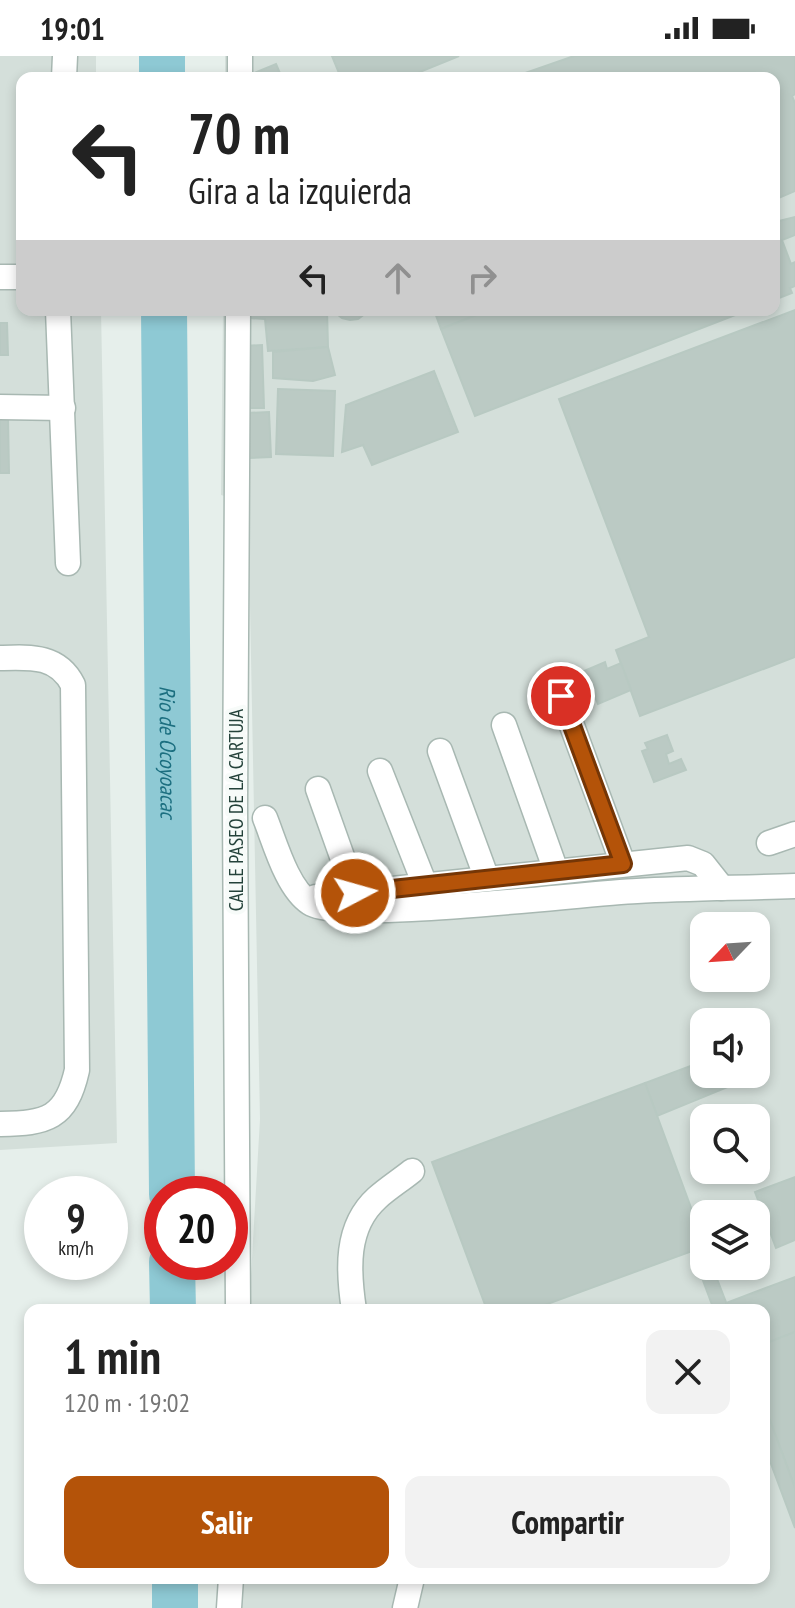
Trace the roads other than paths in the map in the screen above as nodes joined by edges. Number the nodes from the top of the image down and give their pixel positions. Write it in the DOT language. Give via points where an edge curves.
graph roads {
  1 [pos="58,316"];
  2 [pos="238,316"];
  3 [pos="0,407"];
  4 [pos="63,408"];
  5 [pos="68,563"];
  6 [pos="0,658"];
  7 [pos="561,696"];
  8 [pos="504,725"];
  9 [pos="440,751"];
  10 [pos="380,771"];
  11 [pos="318,789"];
  12 [pos="265,818"];
  13 [pos="795,834"];
  14 [pos="769,843"];
  15 [pos="623,864"];
  16 [pos="556,871"];
  17 [pos="487,879"];
  18 [pos="425,885"];
  19 [pos="795,886"];
  20 [pos="722,888"];
  21 [pos="355,893"];
  22 [pos="304,898"];
  23 [pos="0,1124"];
  24 [pos="412,1171"];
  25 [pos="238,1304"];
  26 [pos="353,1304"];
  27 [pos="231,1584"];
  28 [pos="411,1584"];
  29 [pos="229,1608"];
  30 [pos="405,1608"];
  1 -- 4 [label="street"];
  2 -- 25 [label="street, CALLE PASEO DE LA CARTUJA"];
  3 -- 4 [label="street"];
  4 -- 5 [label="street"];
  6 -- 23 [label="street" via="52,661 67,672 73,685 77,1070 71,1095 60,1110 40,1121"];
  7 -- 15 [label="street"];
  8 -- 16 [label="street"];
  9 -- 17 [label="street"];
  10 -- 18 [label="street"];
  11 -- 21 [label="street"];
  12 -- 22 [label="street"];
  13 -- 14 [label="street"];
  15 -- 16 [label="street"];
  15 -- 20 [label="street" via="688,858 703,864"];
  16 -- 17 [label="street"];
  17 -- 18 [label="street"];
  18 -- 21 [label="street"];
  19 -- 20 [label="street"];
  20 -- 22 [label="street" via="380,911 333,910"];
  21 -- 22 [label="street"];
  24 -- 26 [label="street" via="374,1199 352,1236"];
  27 -- 29 [label="street"];
  28 -- 30 [label="street"];
}
